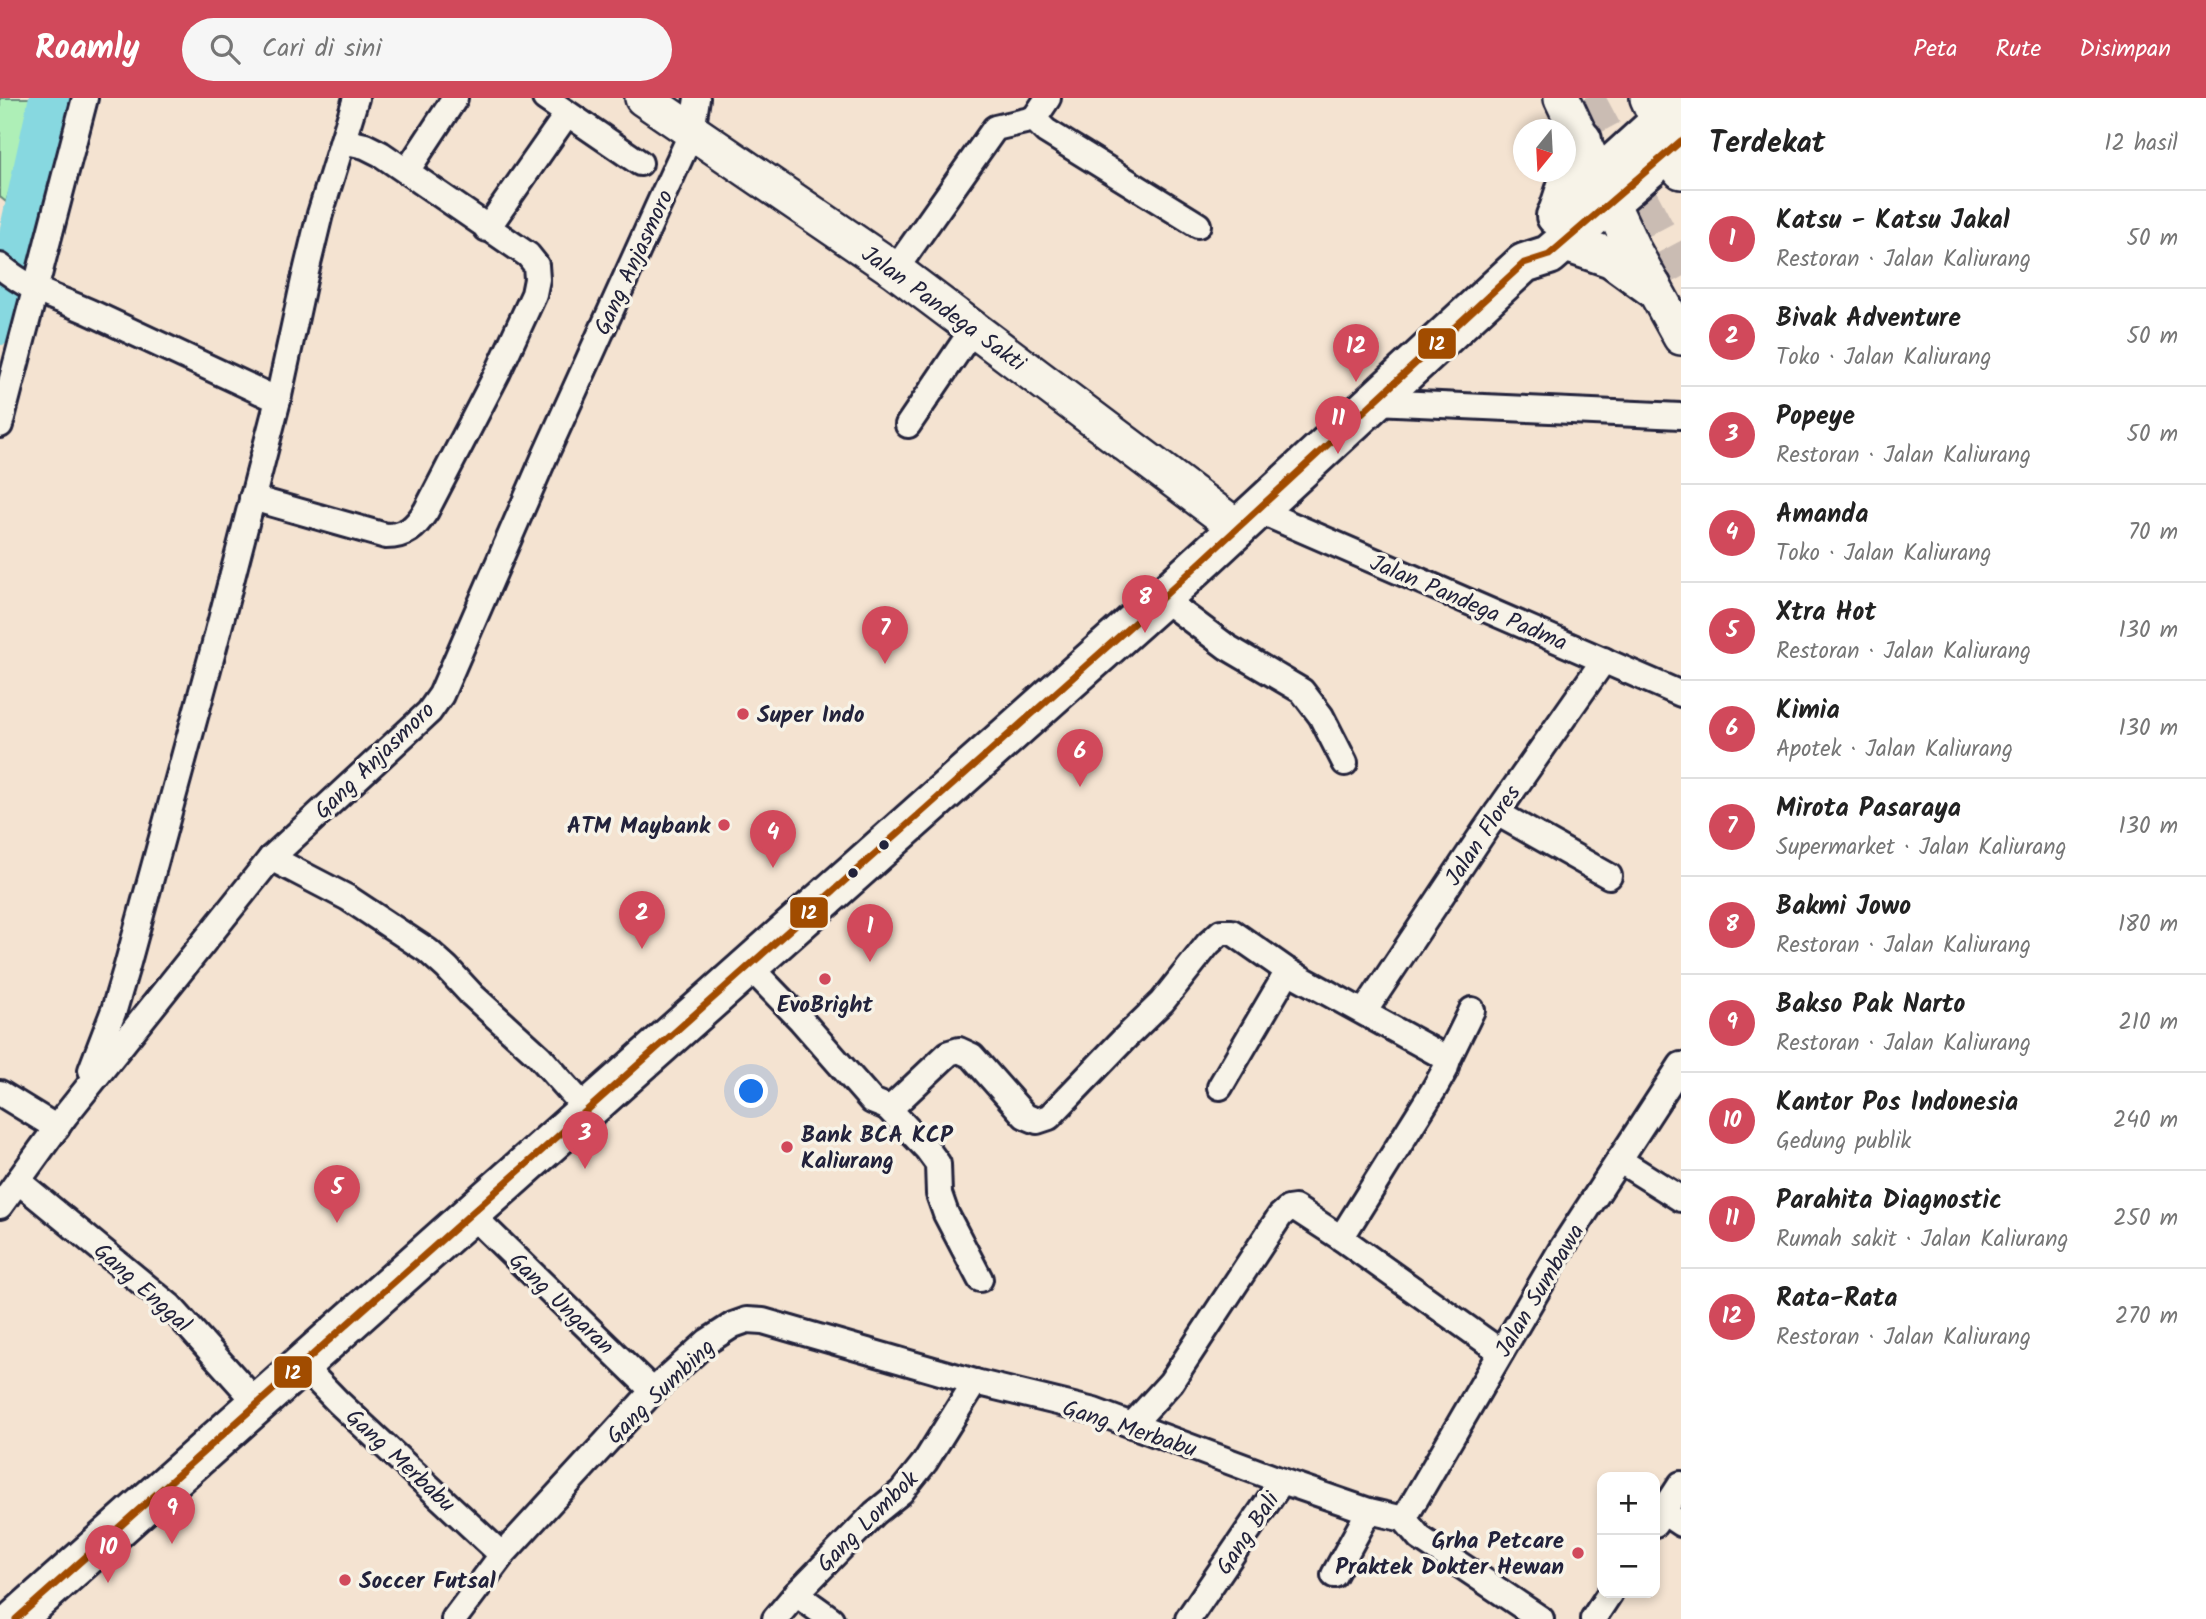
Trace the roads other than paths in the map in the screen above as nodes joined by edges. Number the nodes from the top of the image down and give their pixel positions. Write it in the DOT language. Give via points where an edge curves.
graph roads {
  1 [pos="85,98"];
  2 [pos="356,98"];
  3 [pos="455,98"];
  4 [pos="545,98"];
  5 [pos="643,98"];
  6 [pos="696,98"];
  7 [pos="1048,98"];
  8 [pos="1562,98"];
  9 [pos="567,114"];
  10 [pos="1034,119"];
  11 [pos="1670,131"];
  12 [pos="692,132"];
  13 [pos="1582,140"];
  14 [pos="343,141"];
  15 [pos="640,163"];
  16 [pos="407,171"];
  17 [pos="1604,190"];
  18 [pos="1198,225"];
  19 [pos="1561,228"];
  20 [pos="487,229"];
  21 [pos="0,266"];
  22 [pos="895,270"];
  23 [pos="28,287"];
  24 [pos="1652,287"];
  25 [pos="973,329"];
  26 [pos="1681,337"];
  27 [pos="278,400"];
  28 [pos="1375,402"];
  29 [pos="1681,416"];
  30 [pos="0,425"];
  31 [pos="908,425"];
  32 [pos="252,498"];
  33 [pos="1247,519"];
  34 [pos="1162,598"];
  35 [pos="1604,660"];
  36 [pos="1681,694"];
  37 [pos="1345,763"];
  38 [pos="1497,813"];
  39 [pos="271,858"];
  40 [pos="1609,876"];
  41 [pos="749,966"];
  42 [pos="1288,971"];
  43 [pos="1472,1010"];
  44 [pos="1364,1012"];
  45 [pos="1448,1059"];
  46 [pos="1681,1065"];
  47 [pos="1220,1087"];
  48 [pos="0,1093"];
  49 [pos="78,1100"];
  50 [pos="887,1107"];
  51 [pos="587,1110"];
  52 [pos="57,1128"];
  53 [pos="1619,1160"];
  54 [pos="18,1181"];
  55 [pos="1681,1199"];
  56 [pos="0,1206"];
  57 [pos="471,1214"];
  58 [pos="1341,1238"];
  59 [pos="980,1279"];
  60 [pos="1501,1352"];
  61 [pos="301,1364"];
  62 [pos="975,1382"];
  63 [pos="653,1391"];
  64 [pos="258,1404"];
  65 [pos="1132,1425"];
  66 [pos="1282,1481"];
  67 [pos="1681,1484"];
  68 [pos="1369,1511"];
  69 [pos="1404,1519"];
  70 [pos="1666,1520"];
  71 [pos="502,1555"];
  72 [pos="1334,1575"];
  73 [pos="796,1594"];
  74 [pos="1607,1598"];
  75 [pos="35,1614"];
  76 [pos="454,1619"];
  77 [pos="775,1619"];
  78 [pos="831,1619"];
  79 [pos="1188,1619"];
  80 [pos="1542,1619"];
  81 [pos="1593,1619"];
  1 -- 23 [label="street"];
  2 -- 14 [label="street"];
  3 -- 16 [label="street"];
  4 -- 9 [label="street"];
  5 -- 12 [label="main road, Jalan Pandega Sakti"];
  6 -- 12 [label="street, Gang Anjasmoro"];
  7 -- 10 [label="street"];
  8 -- 13 [label="main road"];
  9 -- 15 [label="street"];
  9 -- 20 [label="street"];
  10 -- 18 [label="street" via="1046,131"];
  10 -- 22 [label="street" via="995,128"];
  11 -- 17 [label="main road"];
  12 -- 22 [label="main road, Jalan Pandega Sakti"];
  12 -- 39 [label="street, Gang Anjasmoro" via="441,695 429,712"];
  13 -- 17 [label="main road"];
  13 -- 19 [label="main road"];
  14 -- 16 [label="street" via="365,146"];
  14 -- 27 [label="street" via="303,280"];
  16 -- 20 [label="street"];
  17 -- 19 [label="main road"];
  17 -- 24 [label="main road"];
  19 -- 24 [label="main road"];
  19 -- 28 [label="main road" via="1549,255 1524,263"];
  20 -- 32 [label="street" via="537,265 534,294 492,384 413,529 386,536"];
  21 -- 23 [label="street"];
  22 -- 25 [label="main road, Jalan Pandega Sakti"];
  23 -- 27 [label="street"];
  23 -- 30 [label="street"];
  24 -- 26 [label="main road"];
  25 -- 31 [label="street"];
  25 -- 33 [label="main road, Jalan Pandega Sakti"];
  27 -- 32 [label="street"];
  28 -- 29 [label="street"];
  28 -- 33 [label="main road"];
  32 -- 49 [label="street" via="127,966 100,1051"];
  33 -- 34 [label="main road"];
  33 -- 35 [label="street, Jalan Pandega Padma"];
  34 -- 37 [label="street" via="1227,647 1302,691"];
  34 -- 41 [label="main road"];
  35 -- 36 [label="street, Jalan Pandega Padma"];
  35 -- 38 [label="street, Jalan Flores"];
  38 -- 40 [label="street"];
  38 -- 44 [label="street, Jalan Flores"];
  39 -- 49 [label="street, Gang Anjasmoro"];
  39 -- 51 [label="street" via="348,898 428,951 538,1056"];
  41 -- 50 [label="street" via="872,1101"];
  41 -- 51 [label="main road"];
  42 -- 44 [label="street"];
  42 -- 47 [label="street"];
  42 -- 50 [label="street" via="1232,932 1221,932 1162,1002 1049,1117 1037,1121 1025,1116 972,1056 960,1050 949,1053"];
  43 -- 45 [label="street"];
  44 -- 45 [label="street"];
  45 -- 58 [label="street" via="1446,1070"];
  46 -- 53 [label="street, Jalan Sumbawa"];
  48 -- 52 [label="street"];
  49 -- 52 [label="street, Gang Anjasmoro"];
  50 -- 59 [label="street" via="937,1164 946,1214"];
  51 -- 57 [label="main road"];
  52 -- 54 [label="street, Gang Anjasmoro"];
  53 -- 55 [label="street"];
  53 -- 60 [label="street, Jalan Sumbawa"];
  54 -- 56 [label="street, Gang Anjasmoro"];
  54 -- 64 [label="street, Gang Enggal" via="170,1306"];
  57 -- 61 [label="main road"];
  57 -- 63 [label="street, Gang Ungaran"];
  58 -- 60 [label="street"];
  58 -- 65 [label="street" via="1295,1208 1280,1216 1171,1382"];
  60 -- 69 [label="street, Jalan Sumbawa"];
  61 -- 64 [label="main road"];
  61 -- 71 [label="street, Gang Merbabu"];
  62 -- 63 [label="street, Gang Sumbing" via="763,1321 747,1321 708,1342"];
  62 -- 65 [label="street, Gang Merbabu"];
  62 -- 73 [label="street, Gang Lombok" via="901,1492"];
  63 -- 71 [label="street, Gang Sumbing"];
  64 -- 75 [label="main road"];
  65 -- 66 [label="street, Gang Merbabu"];
  66 -- 68 [label="street, Gang Merbabu"];
  66 -- 79 [label="street, Gang Bali"];
  67 -- 70 [label="street"];
  68 -- 69 [label="street, Gang Merbabu"];
  68 -- 72 [label="street"];
  69 -- 80 [label="street" via="1420,1538"];
  71 -- 76 [label="street, Gang Sumbing"];
  73 -- 77 [label="street, Gang Lombok"];
  73 -- 78 [label="street"];
  74 -- 81 [label="street"];
}
